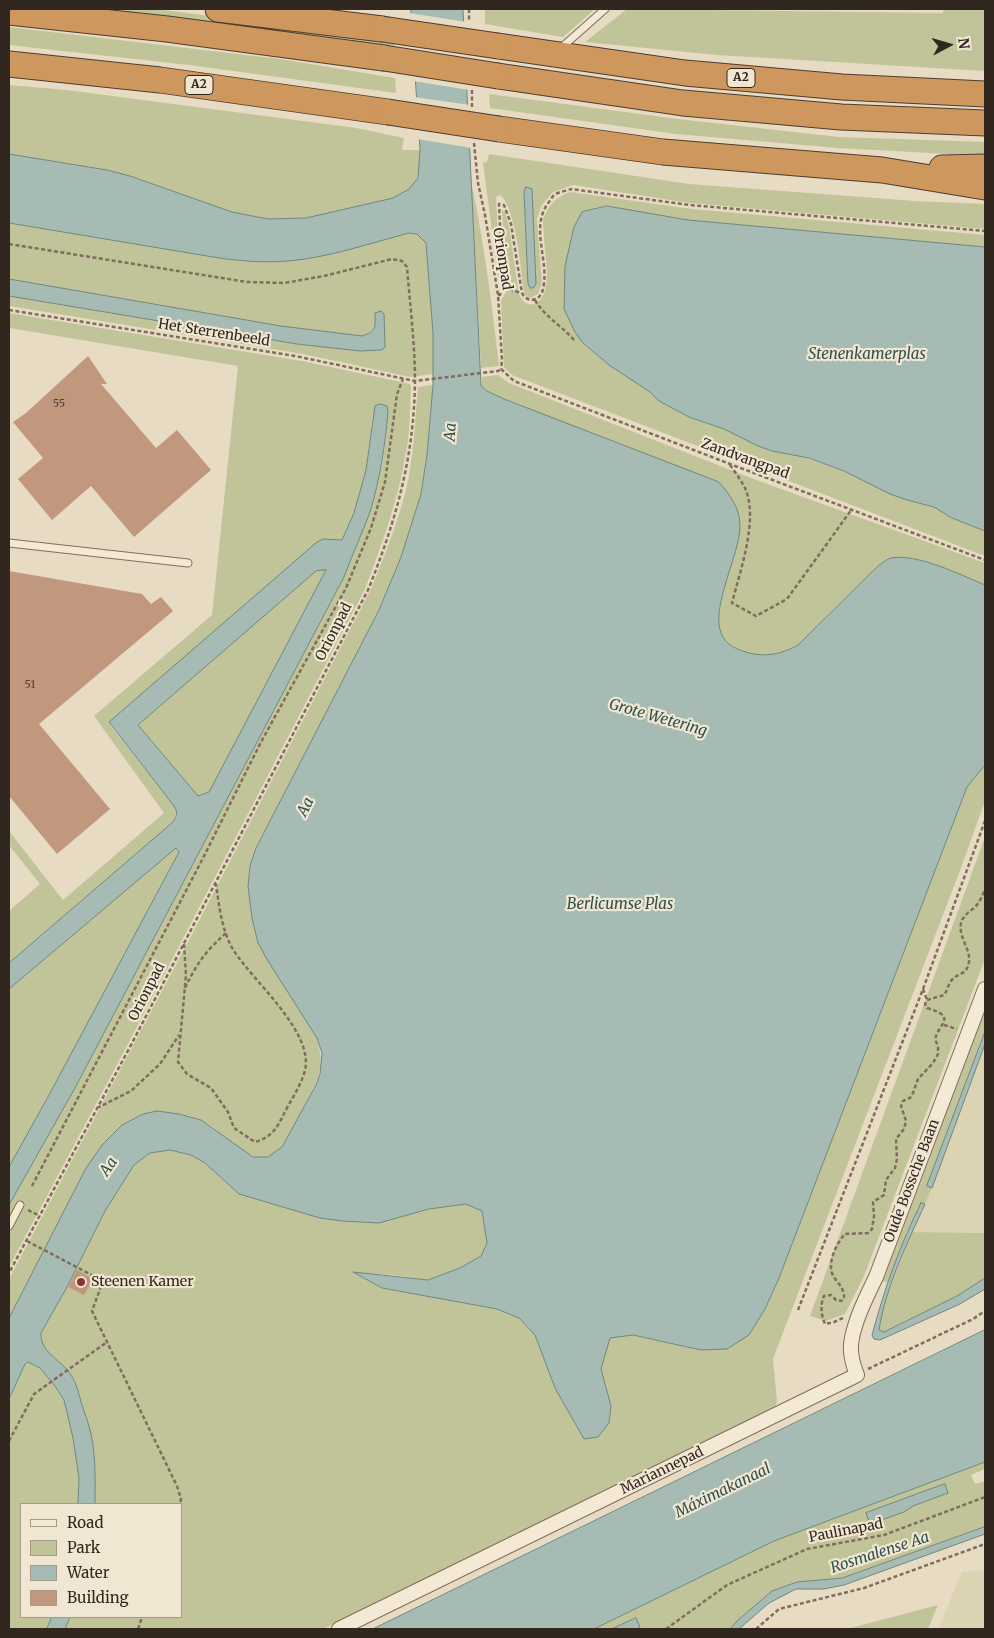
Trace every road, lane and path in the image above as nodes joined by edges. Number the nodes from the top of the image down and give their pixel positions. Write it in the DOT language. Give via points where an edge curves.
graph roads {
  1 [pos="218,9"];
  2 [pos="468,9"];
  3 [pos="605,9"];
  4 [pos="9,12"];
  5 [pos="469,28"];
  6 [pos="554,54"];
  7 [pos="9,64"];
  8 [pos="472,86"];
  9 [pos="985,94"];
  10 [pos="473,115"];
  11 [pos="985,123"];
  12 [pos="473,134"];
  13 [pos="985,167"];
  14 [pos="882,170"];
  15 [pos="985,187"];
  16 [pos="985,231"];
  17 [pos="9,244"];
  18 [pos="503,287"];
  19 [pos="522,293"];
  20 [pos="498,296"];
  21 [pos="535,300"];
  22 [pos="9,310"];
  23 [pos="574,340"];
  24 [pos="501,369"];
  25 [pos="403,379"];
  26 [pos="415,382"];
  27 [pos="730,464"];
  28 [pos="852,509"];
  29 [pos="9,542"];
  30 [pos="985,560"];
  31 [pos="188,563"];
  32 [pos="985,821"];
  33 [pos="216,883"];
  34 [pos="985,889"];
  35 [pos="226,933"];
  36 [pos="184,942"];
  37 [pos="923,989"];
  38 [pos="985,989"];
  39 [pos="183,992"];
  40 [pos="927,1000"];
  41 [pos="180,1034"];
  42 [pos="96,1108"];
  43 [pos="32,1186"];
  44 [pos="20,1205"];
  45 [pos="9,1226"];
  46 [pos="27,1241"];
  47 [pos="9,1273"];
  48 [pos="861,1309"];
  49 [pos="798,1310"];
  50 [pos="985,1311"];
  51 [pos="108,1342"];
  52 [pos="857,1375"];
  53 [pos="9,1440"];
  54 [pos="985,1497"];
  55 [pos="180,1503"];
  56 [pos="985,1544"];
  57 [pos="339,1629"];
  58 [pos="666,1629"];
  59 [pos="756,1629"];
  1 -- 6 [label="highway, A2, bridge"];
  2 -- 5 [label="path"];
  3 -- 6 [label="lane"];
  4 -- 11 [label="highway, A2, bridge" via="384,58 683,103 841,117"];
  6 -- 9 [label="highway, A2" via="783,82"];
  7 -- 14 [label="highway, A2, bridge" via="160,80 663,152"];
  8 -- 10 [label="path"];
  12 -- 20 [label="path, Orionpad" via="478,183"];
  13 -- 14 [label="highway, A2"];
  14 -- 15 [label="highway, A2"];
  16 -- 21 [label="path" via="690,206 572,189 555,194 543,209 540,220 544,282 543,292"];
  17 -- 26 [label="path, Orionpad" via="247,282 284,283 392,259 402,261 407,267"];
  18 -- 19 [label="path"];
  18 -- 19 [label="path" via="499,204 504,205 511,224"];
  18 -- 20 [label="path"];
  19 -- 21 [label="path" via="524,299"];
  20 -- 24 [label="path, Orionpad"];
  21 -- 23 [label="path" via="550,319"];
  22 -- 25 [label="path, Het Sterrenbeeld" via="295,356"];
  24 -- 26 [label="path"];
  24 -- 27 [label="path, Zandvangpad" via="514,381"];
  25 -- 26 [label="path, Het Sterrenbeeld"];
  25 -- 43 [label="path" via="397,394 384,482 371,528 346,588 261,742"];
  26 -- 33 [label="path, Orionpad" via="403,488 368,590"];
  27 -- 28 [label="path, Zandvangpad"];
  27 -- 28 [label="path" via="746,489 750,516 747,544 732,603 756,616 787,599"];
  28 -- 30 [label="path, Zandvangpad"];
  29 -- 31 [label="lane"];
  32 -- 37 [label="path"];
  33 -- 35 [label="path"];
  33 -- 36 [label="path, Orionpad"];
  34 -- 40 [label="path" via="962,922 969,961 967,968 951,981 944,995"];
  35 -- 39 [label="path" via="197,963"];
  35 -- 41 [label="path" via="234,950 290,1021 306,1054 301,1082 273,1133 254,1142 234,1128 228,1112 211,1088 187,1074 178,1062"];
  36 -- 39 [label="path" via="186,975"];
  36 -- 42 [label="path, Orionpad"];
  37 -- 40 [label="path"];
  37 -- 49 [label="path"];
  38 -- 48 [label="street, Oude Bossche Baan"];
  39 -- 41 [label="path"];
  40 -- 48 [label="path" via="927,1008 936,1010 944,1019 935,1039 938,1054 918,1079 910,1098 901,1106 906,1121 896,1140 898,1159 886,1180 884,1195 872,1202 872,1229 868,1233 845,1234 836,1248 832,1273 842,1288 844,1298 836,1300 826,1294 822,1300 825,1324"];
  41 -- 42 [label="path" via="160,1064 131,1091"];
  42 -- 46 [label="path, Orionpad"];
  44 -- 45 [label="lane"];
  46 -- 47 [label="path, Orionpad"];
  46 -- 51 [label="path" via="103,1281 92,1311"];
  48 -- 52 [label="street, Oude Bossche Baan" via="851,1344"];
  50 -- 52 [label="path"];
  51 -- 53 [label="path" via="34,1394"];
  51 -- 55 [label="path" via="178,1486"];
  52 -- 57 [label="street, Mariannepad"];
  54 -- 58 [label="path, Paulinapad" via="884,1535 807,1549 728,1585"];
  56 -- 59 [label="path" via="864,1588 779,1609"];
}
